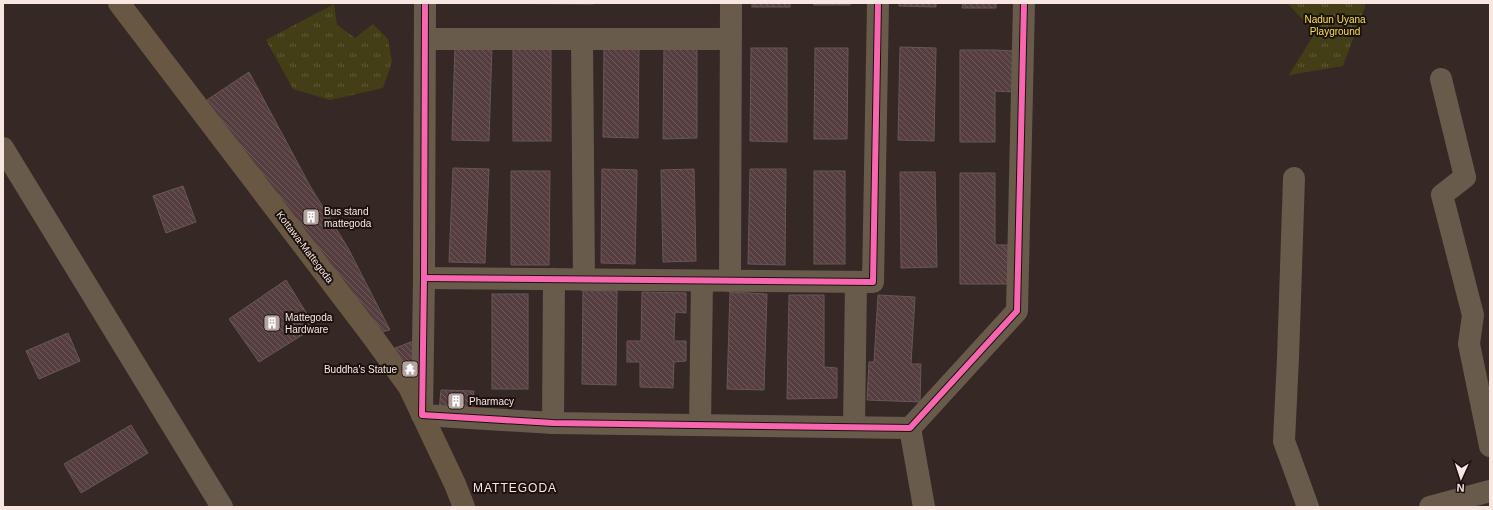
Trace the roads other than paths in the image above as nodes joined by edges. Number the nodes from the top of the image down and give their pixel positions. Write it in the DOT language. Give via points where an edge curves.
graph roads {
  1 [pos="119,3"];
  2 [pos="425,3"];
  3 [pos="731,3"];
  4 [pos="878,3"];
  5 [pos="1024,3"];
  6 [pos="425,39"];
  7 [pos="582,39"];
  8 [pos="731,39"];
  9 [pos="1441,79"];
  10 [pos="3,148"];
  11 [pos="1294,178"];
  12 [pos="424,278"];
  13 [pos="554,279"];
  14 [pos="584,280"];
  15 [pos="702,281"];
  16 [pos="730,281"];
  17 [pos="856,282"];
  18 [pos="422,415"];
  19 [pos="553,423"];
  20 [pos="700,425"];
  21 [pos="854,427"];
  22 [pos="910,428"];
  23 [pos="1490,446"];
  24 [pos="1490,491"];
  25 [pos="222,507"];
  26 [pos="464,507"];
  27 [pos="924,507"];
  28 [pos="1308,507"];
  29 [pos="1430,507"];
  1 -- 18 [label="main road, Kottawa-Mattegoda" via="373,337 409,387"];
  2 -- 6 [label="street"];
  3 -- 8 [label="street"];
  4 -- 17 [label="street" via="873,282"];
  5 -- 22 [label="street" via="1017,311"];
  6 -- 7 [label="street"];
  6 -- 12 [label="street"];
  7 -- 8 [label="street"];
  7 -- 14 [label="street"];
  8 -- 16 [label="street"];
  9 -- 23 [label="street" via="1465,177 1442,195 1473,315 1470,344"];
  10 -- 25 [label="street"];
  11 -- 28 [label="street" via="1284,441"];
  12 -- 13 [label="street"];
  12 -- 18 [label="street"];
  13 -- 14 [label="street"];
  13 -- 19 [label="street"];
  14 -- 15 [label="street"];
  15 -- 16 [label="street"];
  15 -- 20 [label="street"];
  16 -- 17 [label="street"];
  17 -- 21 [label="street"];
  18 -- 19 [label="street"];
  18 -- 26 [label="main road, Kottawa-Mattegoda"];
  19 -- 20 [label="street"];
  20 -- 21 [label="street"];
  21 -- 22 [label="street"];
  22 -- 27 [label="street"];
  24 -- 29 [label="street"];
}
